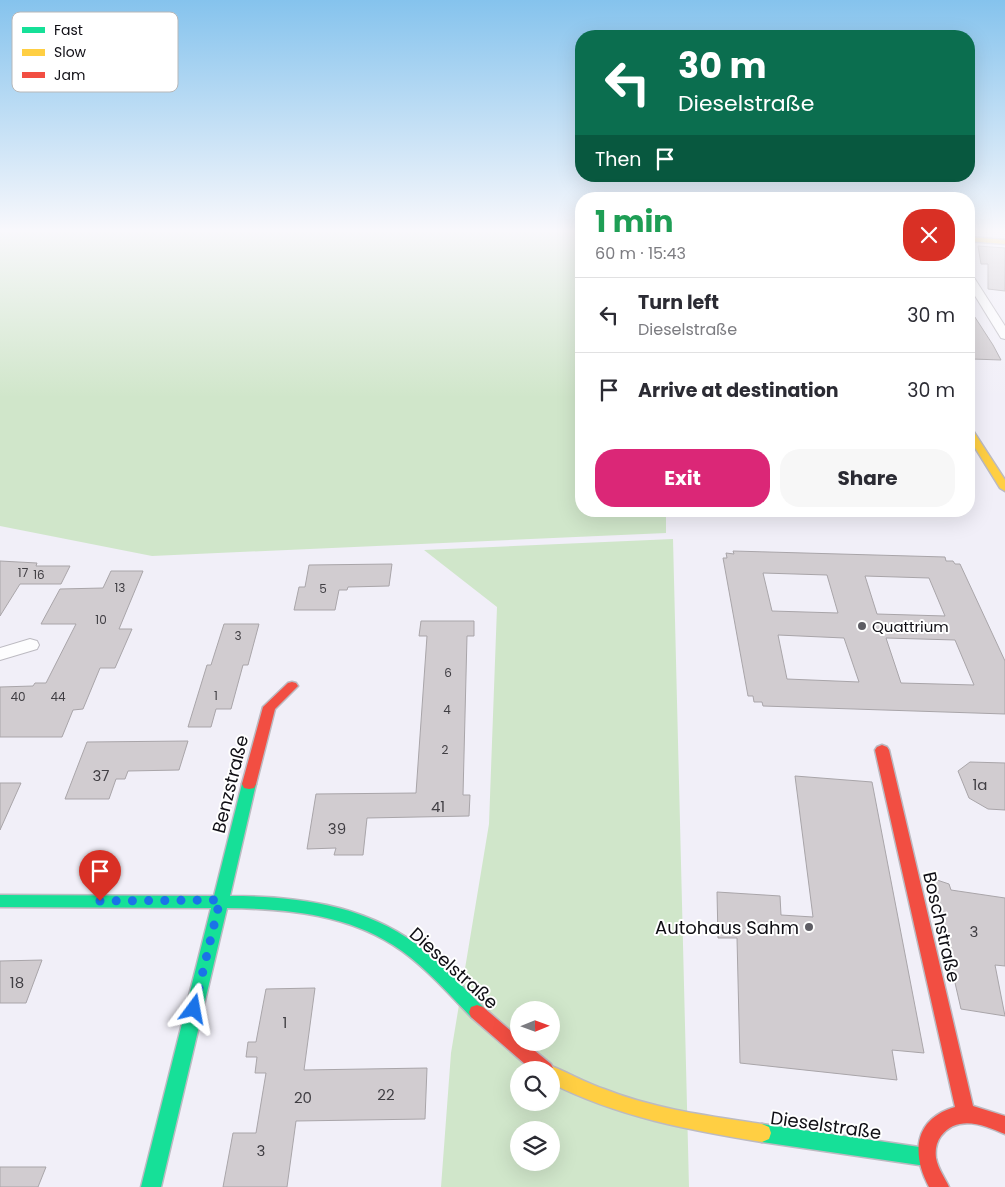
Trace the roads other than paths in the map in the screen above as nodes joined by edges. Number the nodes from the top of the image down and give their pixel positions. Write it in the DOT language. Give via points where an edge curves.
graph roads {
  1 [pos="975,288"];
  2 [pos="1005,335"];
  3 [pos="975,441"];
  4 [pos="1005,488"];
  5 [pos="30,645"];
  6 [pos="0,654"];
  7 [pos="292,686"];
  8 [pos="882,750"];
  9 [pos="220,900"];
  10 [pos="0,901"];
  11 [pos="534,1061"];
  12 [pos="560,1079"];
  13 [pos="966,1114"];
  14 [pos="1005,1125"];
  15 [pos="926,1157"];
  16 [pos="151,1187"];
  17 [pos="939,1187"];
  1 -- 2 [label="street"];
  3 -- 4 [label="street"];
  5 -- 6 [label="street"];
  7 -- 9 [label="street, Benzstraße" via="270,707 262,728"];
  8 -- 13 [label="street, Boschstraße"];
  9 -- 10 [label="street, Dieselstraße"];
  9 -- 11 [label="street, Dieselstraße" via="316,906 376,927 417,953 503,1036"];
  9 -- 16 [label="street, Benzstraße"];
  12 -- 15 [label="street, Dieselstraße" via="608,1102 664,1118"];
  13 -- 14 [label="street" via="984,1116"];
  13 -- 15 [label="street" via="951,1116 936,1125 928,1139"];
  15 -- 17 [label="street"];
}
